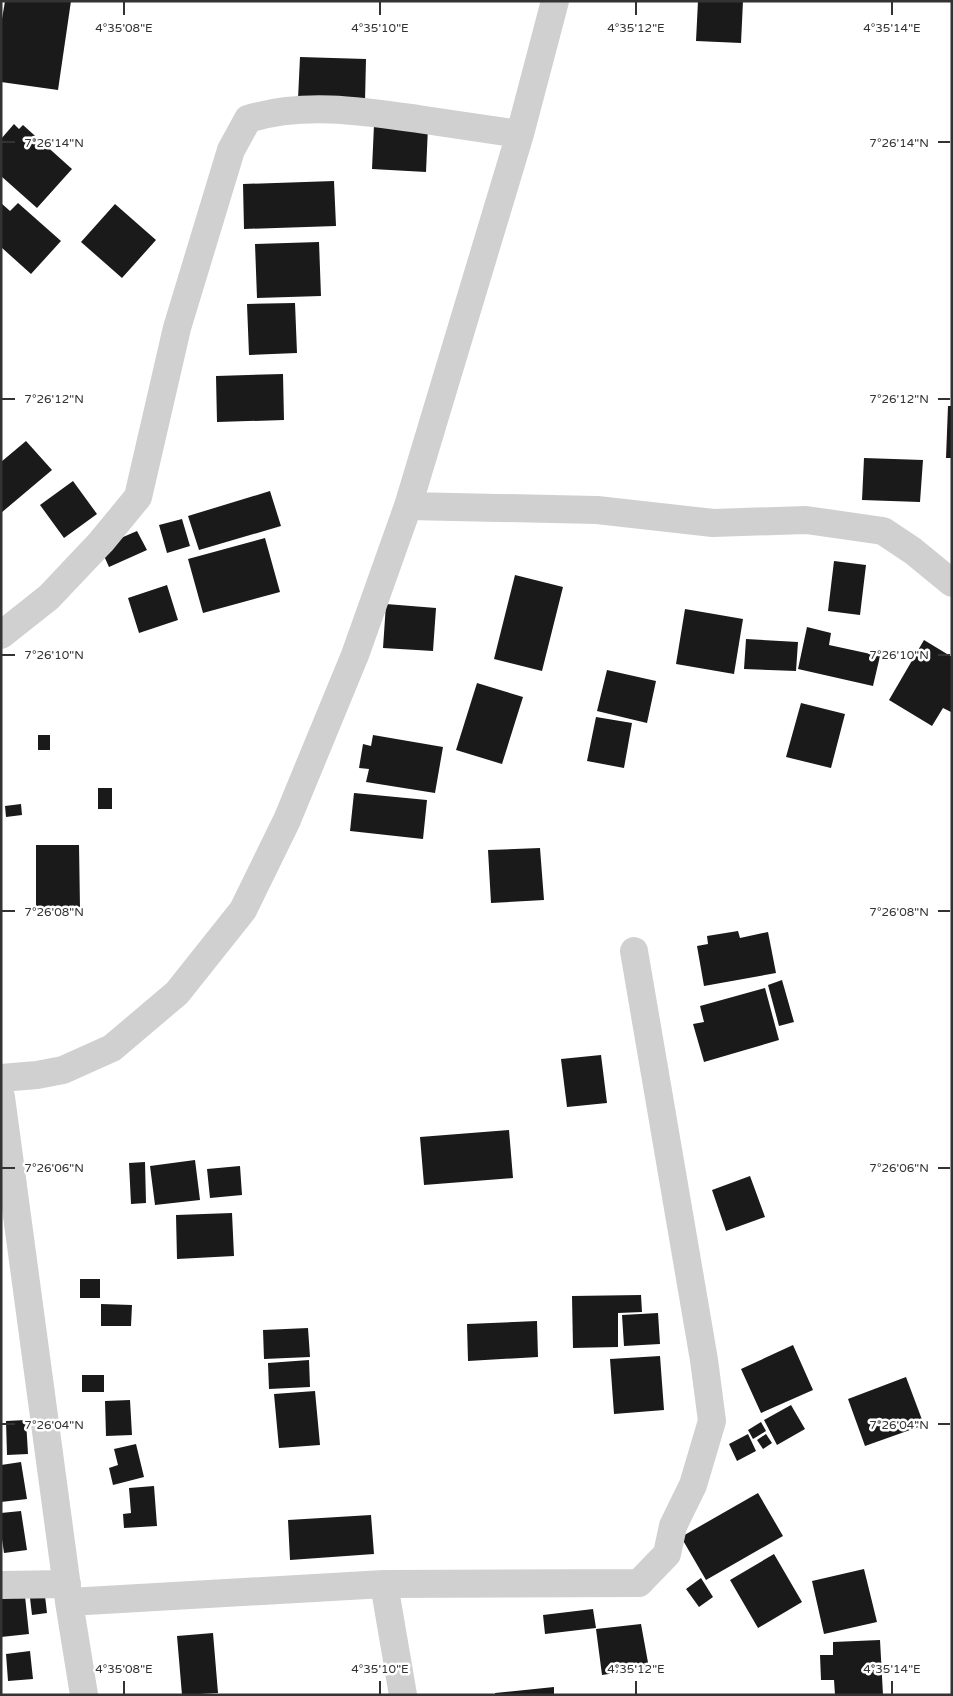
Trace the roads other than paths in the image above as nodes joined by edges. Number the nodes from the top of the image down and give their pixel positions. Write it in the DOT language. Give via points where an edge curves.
graph roads {
  1 [pos="555,1"];
  2 [pos="520,134"];
  3 [pos="408,506"];
  4 [pos="947,570"];
  5 [pos="1,635"];
  6 [pos="634,951"];
  7 [pos="1,1078"];
  8 [pos="1,1097"];
  9 [pos="11,1246"];
  10 [pos="384,1584"];
  11 [pos="1,1585"];
  12 [pos="68,1593"];
  13 [pos="84,1695"];
  14 [pos="403,1695"];
  1 -- 2 [label="street"];
  2 -- 3 [label="street"];
  2 -- 5 [label="street" via="362,111 302,109 248,119 231,150 177,328 138,497 49,597"];
  3 -- 4 [label="street" via="597,510 714,523 806,520 883,532"];
  3 -- 7 [label="street" via="351,664 288,820 243,910 177,993 112,1048 63,1070"];
  6 -- 10 [label="street" via="712,1421 693,1485 673,1526 667,1554 639,1583"];
  8 -- 9 [label="street"];
  9 -- 12 [label="street"];
  10 -- 12 [label="street"];
  10 -- 14 [label="street"];
  11 -- 12 [label="street"];
  12 -- 13 [label="street"];
}
